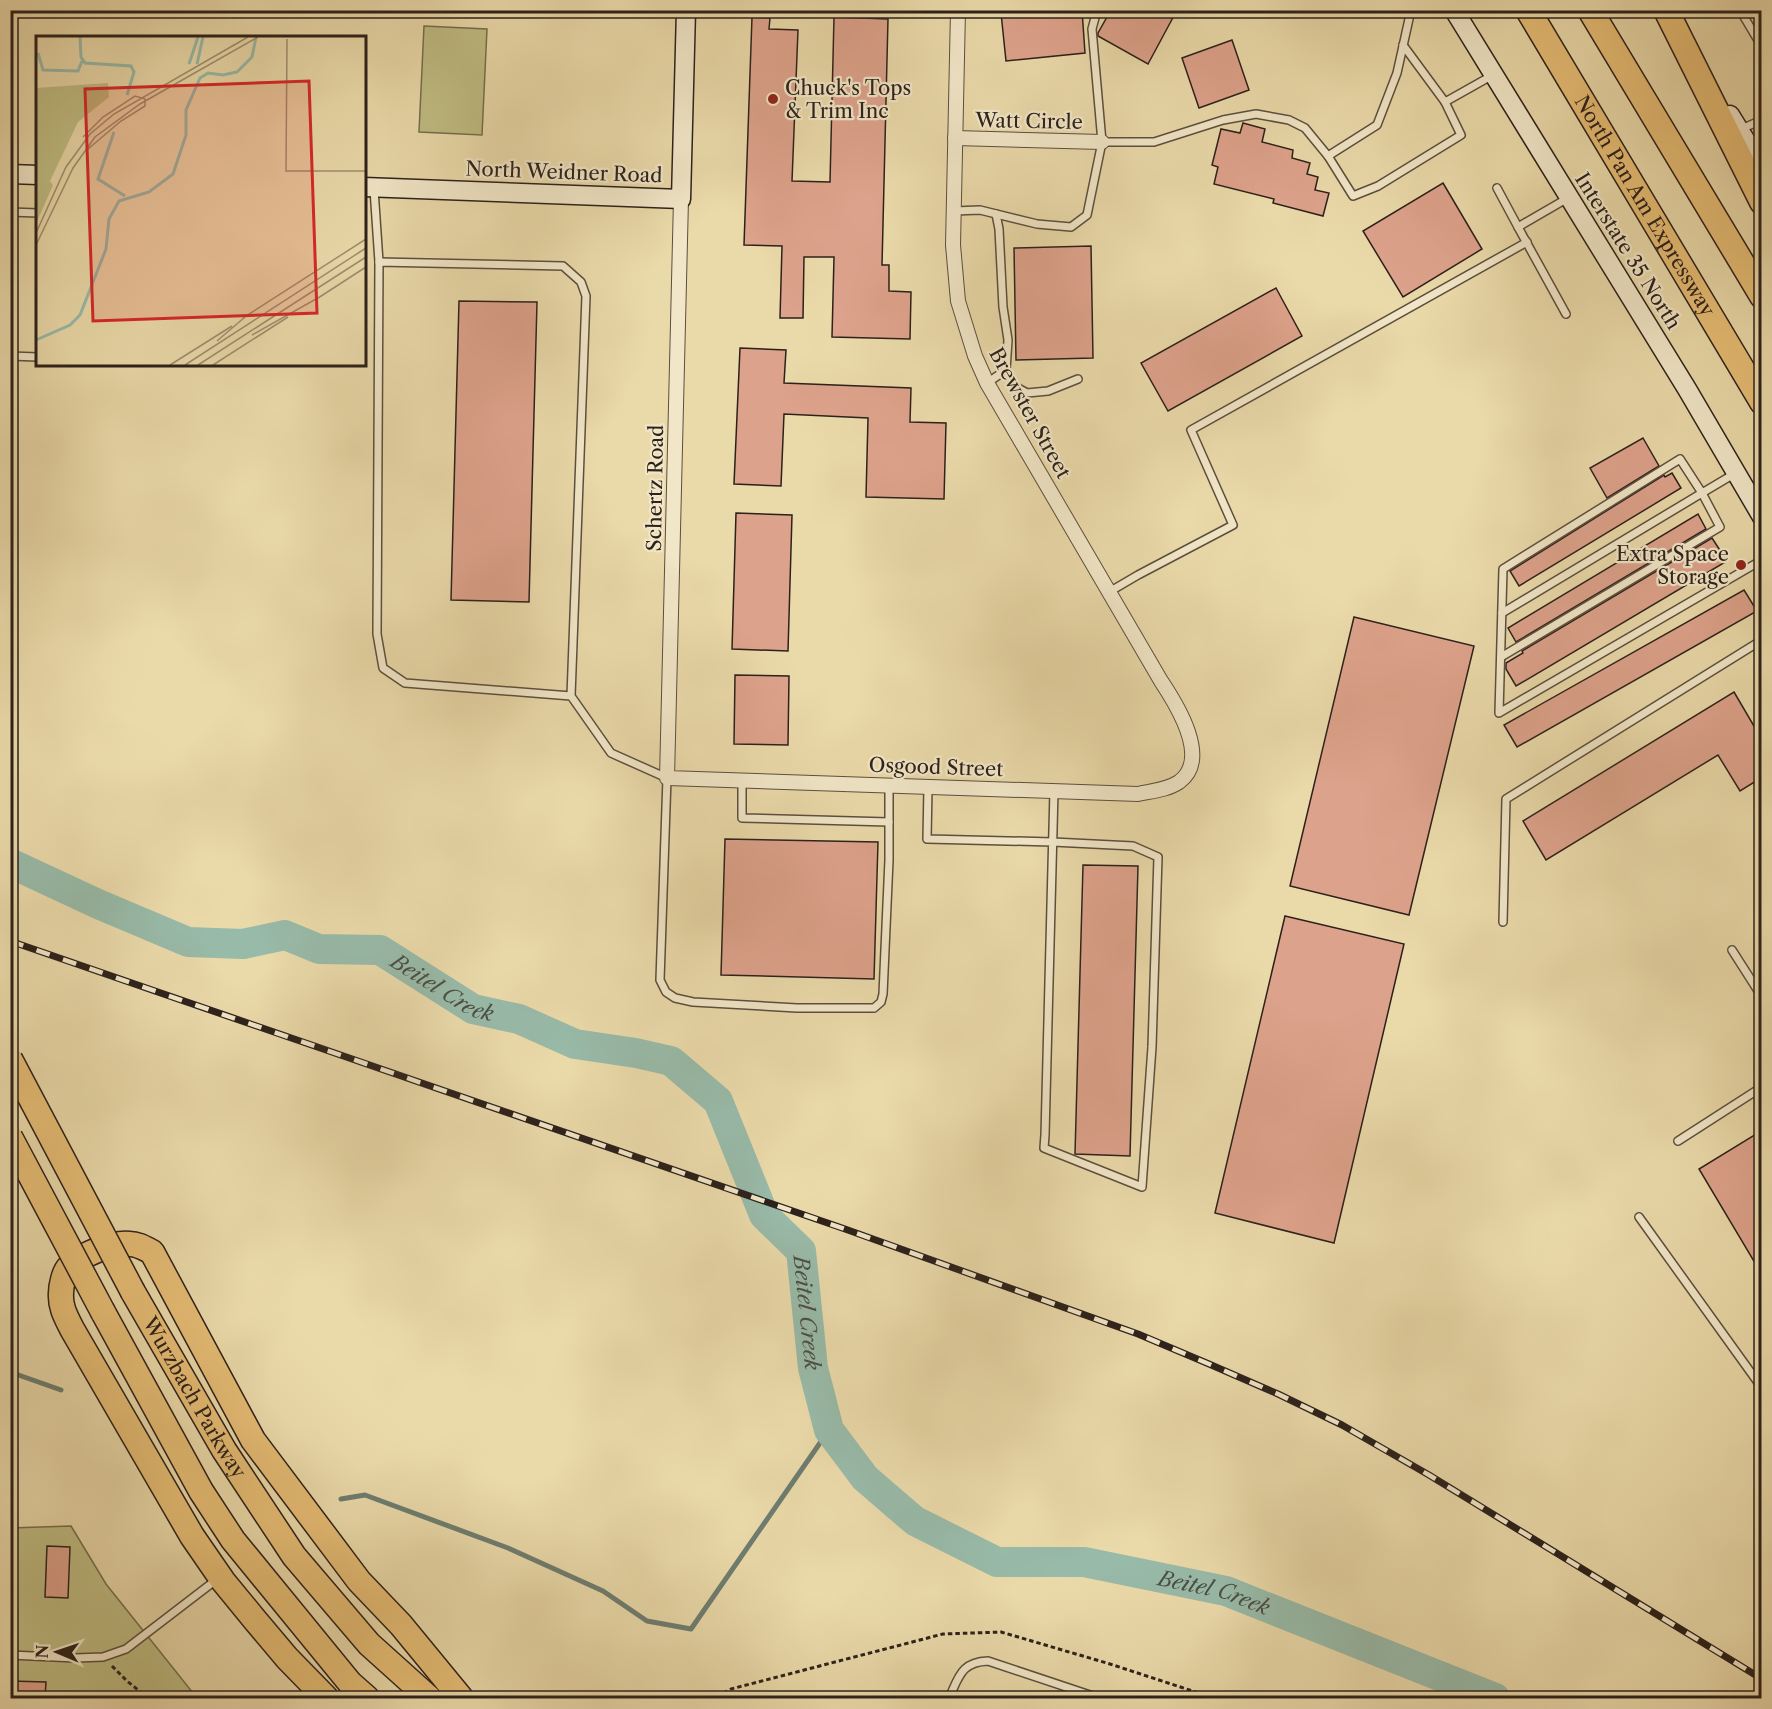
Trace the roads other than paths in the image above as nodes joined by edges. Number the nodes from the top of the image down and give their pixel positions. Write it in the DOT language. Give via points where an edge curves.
graph roads {
  1 [pos="686,10"];
  2 [pos="958,10"];
  3 [pos="1096,10"];
  4 [pos="1411,10"];
  5 [pos="1454,10"];
  6 [pos="1528,10"];
  7 [pos="1590,10"];
  8 [pos="1666,10"];
  9 [pos="1740,10"];
  10 [pos="1403,45"];
  11 [pos="1761,47"];
  12 [pos="1493,75"];
  13 [pos="1445,102"];
  14 [pos="1761,120"];
  15 [pos="1739,130"];
  16 [pos="955,138"];
  17 [pos="1102,142"];
  18 [pos="1328,156"];
  19 [pos="1761,167"];
  20 [pos="10,174"];
  21 [pos="36,175"];
  22 [pos="369,187"];
  23 [pos="1497,188"];
  24 [pos="1569,198"];
  25 [pos="681,199"];
  26 [pos="1761,202"];
  27 [pos="954,211"];
  28 [pos="10,212"];
  29 [pos="36,213"];
  30 [pos="996,214"];
  31 [pos="1518,227"];
  32 [pos="1527,242"];
  33 [pos="379,262"];
  34 [pos="1761,296"];
  35 [pos="1566,314"];
  36 [pos="10,356"];
  37 [pos="36,357"];
  38 [pos="1006,370"];
  39 [pos="1078,379"];
  40 [pos="987,382"];
  41 [pos="1761,402"];
  42 [pos="1736,473"];
  43 [pos="1702,493"];
  44 [pos="1761,517"];
  45 [pos="1761,560"];
  46 [pos="1109,592"];
  47 [pos="1502,614"];
  48 [pos="1761,640"];
  49 [pos="1501,657"];
  50 [pos="571,696"];
  51 [pos="1192,765"];
  52 [pos="667,778"];
  53 [pos="742,780"];
  54 [pos="889,785"];
  55 [pos="928,787"];
  56 [pos="1054,791"];
  57 [pos="889,822"];
  58 [pos="1053,842"];
  59 [pos="1503,922"];
  60 [pos="1732,950"];
  61 [pos="1761,997"];
  62 [pos="10,1059"];
  63 [pos="1761,1087"];
  64 [pos="10,1137"];
  65 [pos="1678,1141"];
  66 [pos="1639,1217"];
  67 [pos="1761,1388"];
  68 [pos="220,1577"];
  69 [pos="10,1655"];
  70 [pos="326,1698"];
  71 [pos="367,1698"];
  72 [pos="429,1698"];
  73 [pos="461,1698"];
  74 [pos="949,1698"];
  75 [pos="1099,1698"];
  1 -- 25 [label="main road, North Weidner Road"];
  2 -- 16 [label="street, Brewster Street"];
  3 -- 17 [label="lane" via="1092,28"];
  4 -- 10 [label="lane"];
  5 -- 12 [label="main road, Interstate 35 North"];
  6 -- 41 [label="highway, North Pan Am Expressway"];
  7 -- 34 [label="highway"];
  8 -- 15 [label="main road"];
  8 -- 26 [label="highway"];
  9 -- 11 [label="lane"];
  10 -- 13 [label="lane"];
  10 -- 18 [label="lane" via="1397,73 1377,124"];
  12 -- 13 [label="lane"];
  12 -- 24 [label="main road, Interstate 35 North"];
  13 -- 18 [label="lane" via="1461,135 1378,186 1353,196"];
  14 -- 15 [label="lane"];
  15 -- 19 [label="main road"];
  16 -- 17 [label="street, Watt Circle"];
  16 -- 27 [label="street, Brewster Street"];
  17 -- 18 [label="lane" via="1154,142 1223,120 1257,114 1289,120 1305,128"];
  17 -- 30 [label="lane" via="1087,214 1071,227"];
  20 -- 21 [label="main road"];
  22 -- 25 [label="main road, North Weidner Road"];
  22 -- 33 [label="lane"];
  23 -- 31 [label="lane"];
  24 -- 31 [label="lane"];
  24 -- 42 [label="main road, Interstate 35 North"];
  25 -- 52 [label="street, Schertz Road"];
  27 -- 30 [label="lane"];
  27 -- 40 [label="street, Brewster Street" via="958,301"];
  28 -- 29 [label="lane"];
  30 -- 38 [label="lane" via="1008,340"];
  31 -- 32 [label="lane"];
  32 -- 35 [label="lane"];
  32 -- 46 [label="lane" via="1191,430 1233,525"];
  33 -- 50 [label="lane" via="377,634 383,668 405,683"];
  33 -- 50 [label="lane" via="563,266 581,282 586,296"];
  36 -- 37 [label="lane"];
  38 -- 39 [label="lane" via="1016,387 1027,393 1048,391"];
  38 -- 40 [label="lane"];
  40 -- 46 [label="street, Brewster Street"];
  42 -- 43 [label="lane"];
  42 -- 44 [label="main road, Interstate 35 North"];
  43 -- 47 [label="lane"];
  43 -- 47 [label="lane" via="1680,459 1503,569"];
  43 -- 49 [label="lane" via="1720,527"];
  45 -- 49 [label="lane" via="1499,713"];
  46 -- 51 [label="street, Brewster Street" via="1177,705 1187,727"];
  47 -- 49 [label="lane"];
  48 -- 59 [label="lane" via="1506,799"];
  50 -- 52 [label="lane" via="611,753"];
  51 -- 56 [label="street, Osgood Street" via="1179,782 1138,794"];
  52 -- 53 [label="street, Osgood Street"];
  52 -- 57 [label="lane" via="660,980 666,992 693,1002 797,1008 874,1008 881,1002"];
  53 -- 54 [label="street, Osgood Street"];
  53 -- 57 [label="lane" via="742,818"];
  54 -- 55 [label="street, Osgood Street"];
  54 -- 57 [label="lane"];
  55 -- 56 [label="street, Osgood Street"];
  55 -- 58 [label="lane" via="927,839"];
  56 -- 58 [label="lane"];
  58 -- 58 [label="lane" via="1044,1148 1142,1187 1152,1047 1158,857 1133,846"];
  60 -- 61 [label="lane"];
  62 -- 72 [label="highway, Wurzbach Parkway, bridge" via="133,1292 224,1450 294,1556 369,1644"];
  63 -- 65 [label="lane"];
  64 -- 71 [label="highway, Wurzbach Parkway, bridge" via="201,1491 233,1540 350,1683"];
  66 -- 67 [label="lane"];
  68 -- 69 [label="lane" via="126,1649 104,1657"];
  68 -- 70 [label="highway"];
  68 -- 73 [label="highway" via="184,1523 62,1310 61,1293 68,1268 93,1250 127,1243 152,1252 254,1440 358,1581 401,1625"];
  74 -- 75 [label="lane" via="963,1670 976,1662 988,1661"];
}
